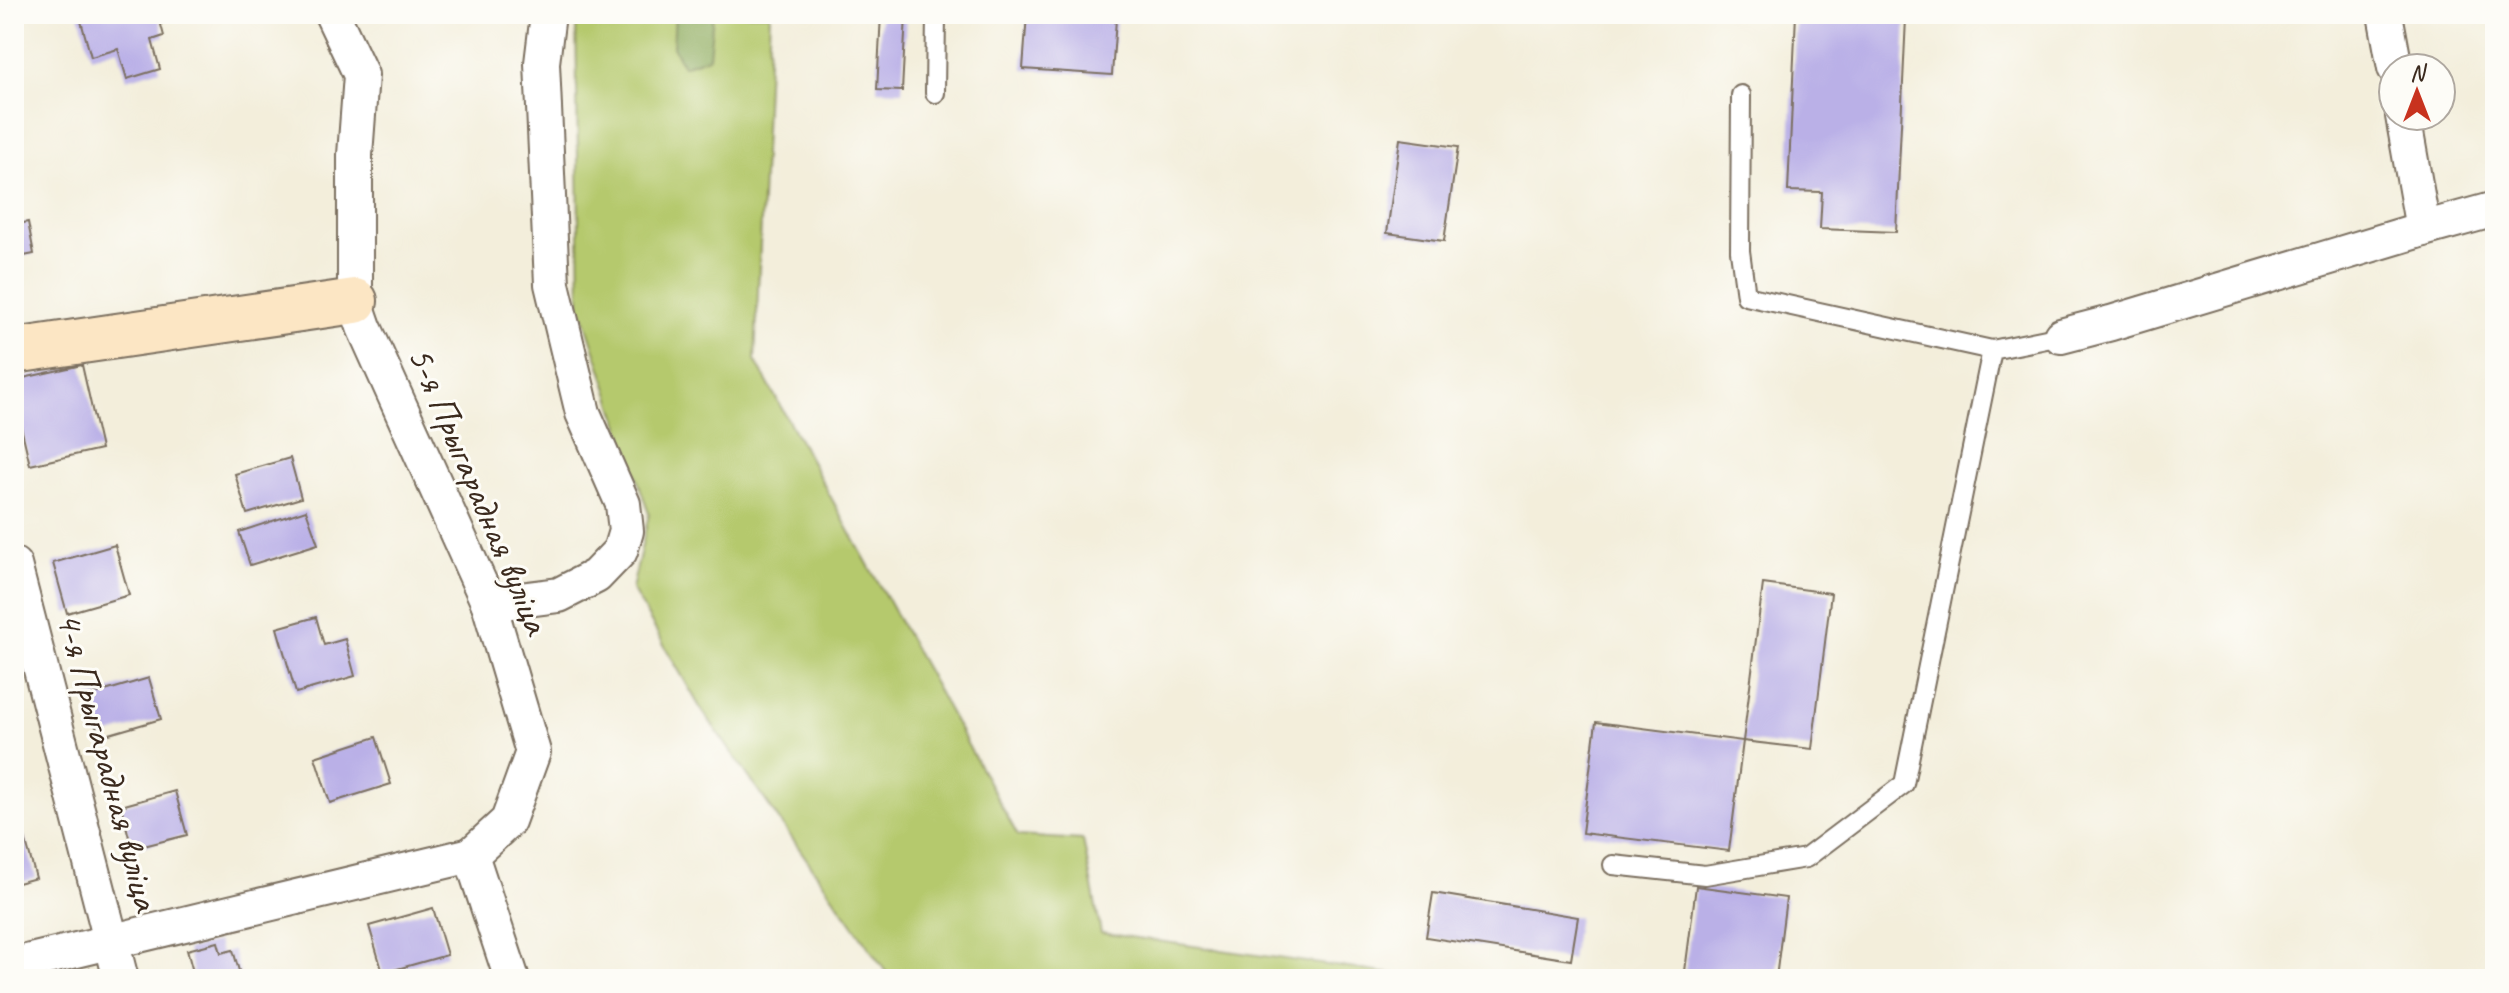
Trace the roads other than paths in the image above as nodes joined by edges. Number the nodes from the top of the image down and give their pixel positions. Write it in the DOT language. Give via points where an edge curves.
graph roads {
  1 [pos="332,14"];
  2 [pos="548,14"];
  3 [pos="936,14"];
  4 [pos="2385,14"];
  5 [pos="2392,52"];
  6 [pos="935,93"];
  7 [pos="1741,95"];
  8 [pos="2406,132"];
  9 [pos="2495,209"];
  10 [pos="2423,229"];
  11 [pos="355,301"];
  12 [pos="2061,336"];
  13 [pos="1992,350"];
  14 [pos="14,351"];
  15 [pos="14,565"];
  16 [pos="489,604"];
  17 [pos="471,855"];
  18 [pos="1613,865"];
  19 [pos="111,940"];
  20 [pos="14,965"];
  21 [pos="121,979"];
  22 [pos="512,979"];
  1 -- 11 [label="street, 5-я Прыгарадная вуліца" via="361,75"];
  2 -- 16 [label="street" via="542,63 552,284 583,413 623,504 626,531 620,551 596,576 559,595"];
  3 -- 6 [label="lane"];
  4 -- 5 [label="street"];
  7 -- 13 [label="lane" via="1740,251 1746,296"];
  8 -- 10 [label="street"];
  9 -- 10 [label="street"];
  10 -- 12 [label="street"];
  11 -- 14 [label="street"];
  11 -- 16 [label="street, 5-я Прыгарадная вуліца"];
  12 -- 13 [label="lane"];
  13 -- 18 [label="lane" via="1904,784 1806,858 1705,875"];
  15 -- 19 [label="street, 4-я Прыгарадная вуліца"];
  16 -- 17 [label="street, 5-я Прыгарадная вуліца" via="533,752 508,821"];
  17 -- 19 [label="street"];
  17 -- 22 [label="street"];
  19 -- 20 [label="street"];
  19 -- 21 [label="street, 4-я Прыгарадная вуліца"];
}
